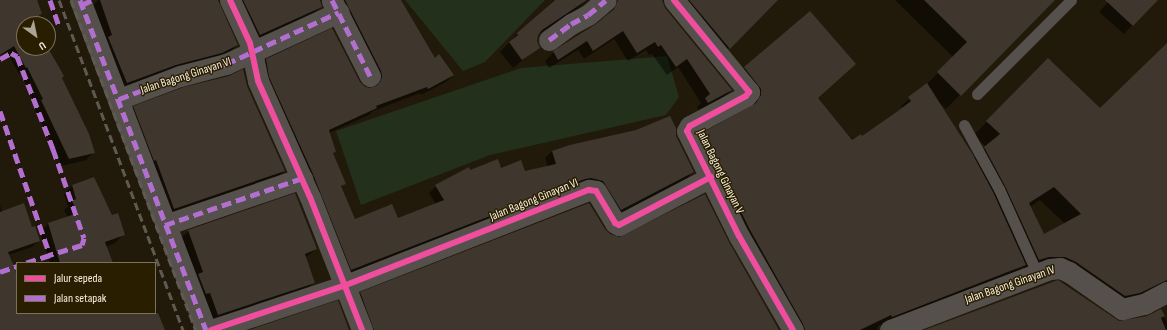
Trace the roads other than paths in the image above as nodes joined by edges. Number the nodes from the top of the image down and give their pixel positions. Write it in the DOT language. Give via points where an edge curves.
graph roads {
  1 [pos="230,0"];
  2 [pos="606,0"];
  3 [pos="674,0"];
  4 [pos="1071,0"];
  5 [pos="85,2"];
  6 [pos="335,6"];
  7 [pos="549,40"];
  8 [pos="252,53"];
  9 [pos="370,76"];
  10 [pos="977,94"];
  11 [pos="119,99"];
  12 [pos="964,125"];
  13 [pos="711,177"];
  14 [pos="302,178"];
  15 [pos="165,224"];
  16 [pos="1038,273"];
  17 [pos="346,285"];
  18 [pos="1167,292"];
  19 [pos="206,330"];
  20 [pos="211,330"];
  21 [pos="362,330"];
  22 [pos="793,330"];
  23 [pos="890,330"];
  1 -- 8 [label="street"];
  2 -- 7 [label="street"];
  3 -- 13 [label="street, Jalan Bagong Ginayan V" via="749,92 687,130"];
  4 -- 10 [label="lane"];
  5 -- 11 [label="street"];
  6 -- 8 [label="street, Jalan Bagong Ginayan VI"];
  6 -- 9 [label="street, Jalan Bagong Ginayan VI"];
  8 -- 11 [label="street, Jalan Bagong Ginayan VI"];
  8 -- 14 [label="street" via="258,81"];
  11 -- 15 [label="street"];
  12 -- 16 [label="lane" via="999,189"];
  13 -- 17 [label="street, Jalan Bagong Ginayan VI" via="619,225 615,223 596,191 589,190"];
  13 -- 22 [label="street, Jalan Bagong Ginayan V" via="740,236"];
  14 -- 15 [label="street"];
  14 -- 17 [label="street"];
  15 -- 19 [label="street"];
  16 -- 18 [label="street, Jalan Bagong Ginayan IV" via="1060,268 1122,309 1144,304"];
  16 -- 23 [label="street, Jalan Bagong Ginayan IV"];
  17 -- 20 [label="street, Jalan Bagong Ginayan VI"];
  17 -- 21 [label="street"];
}
